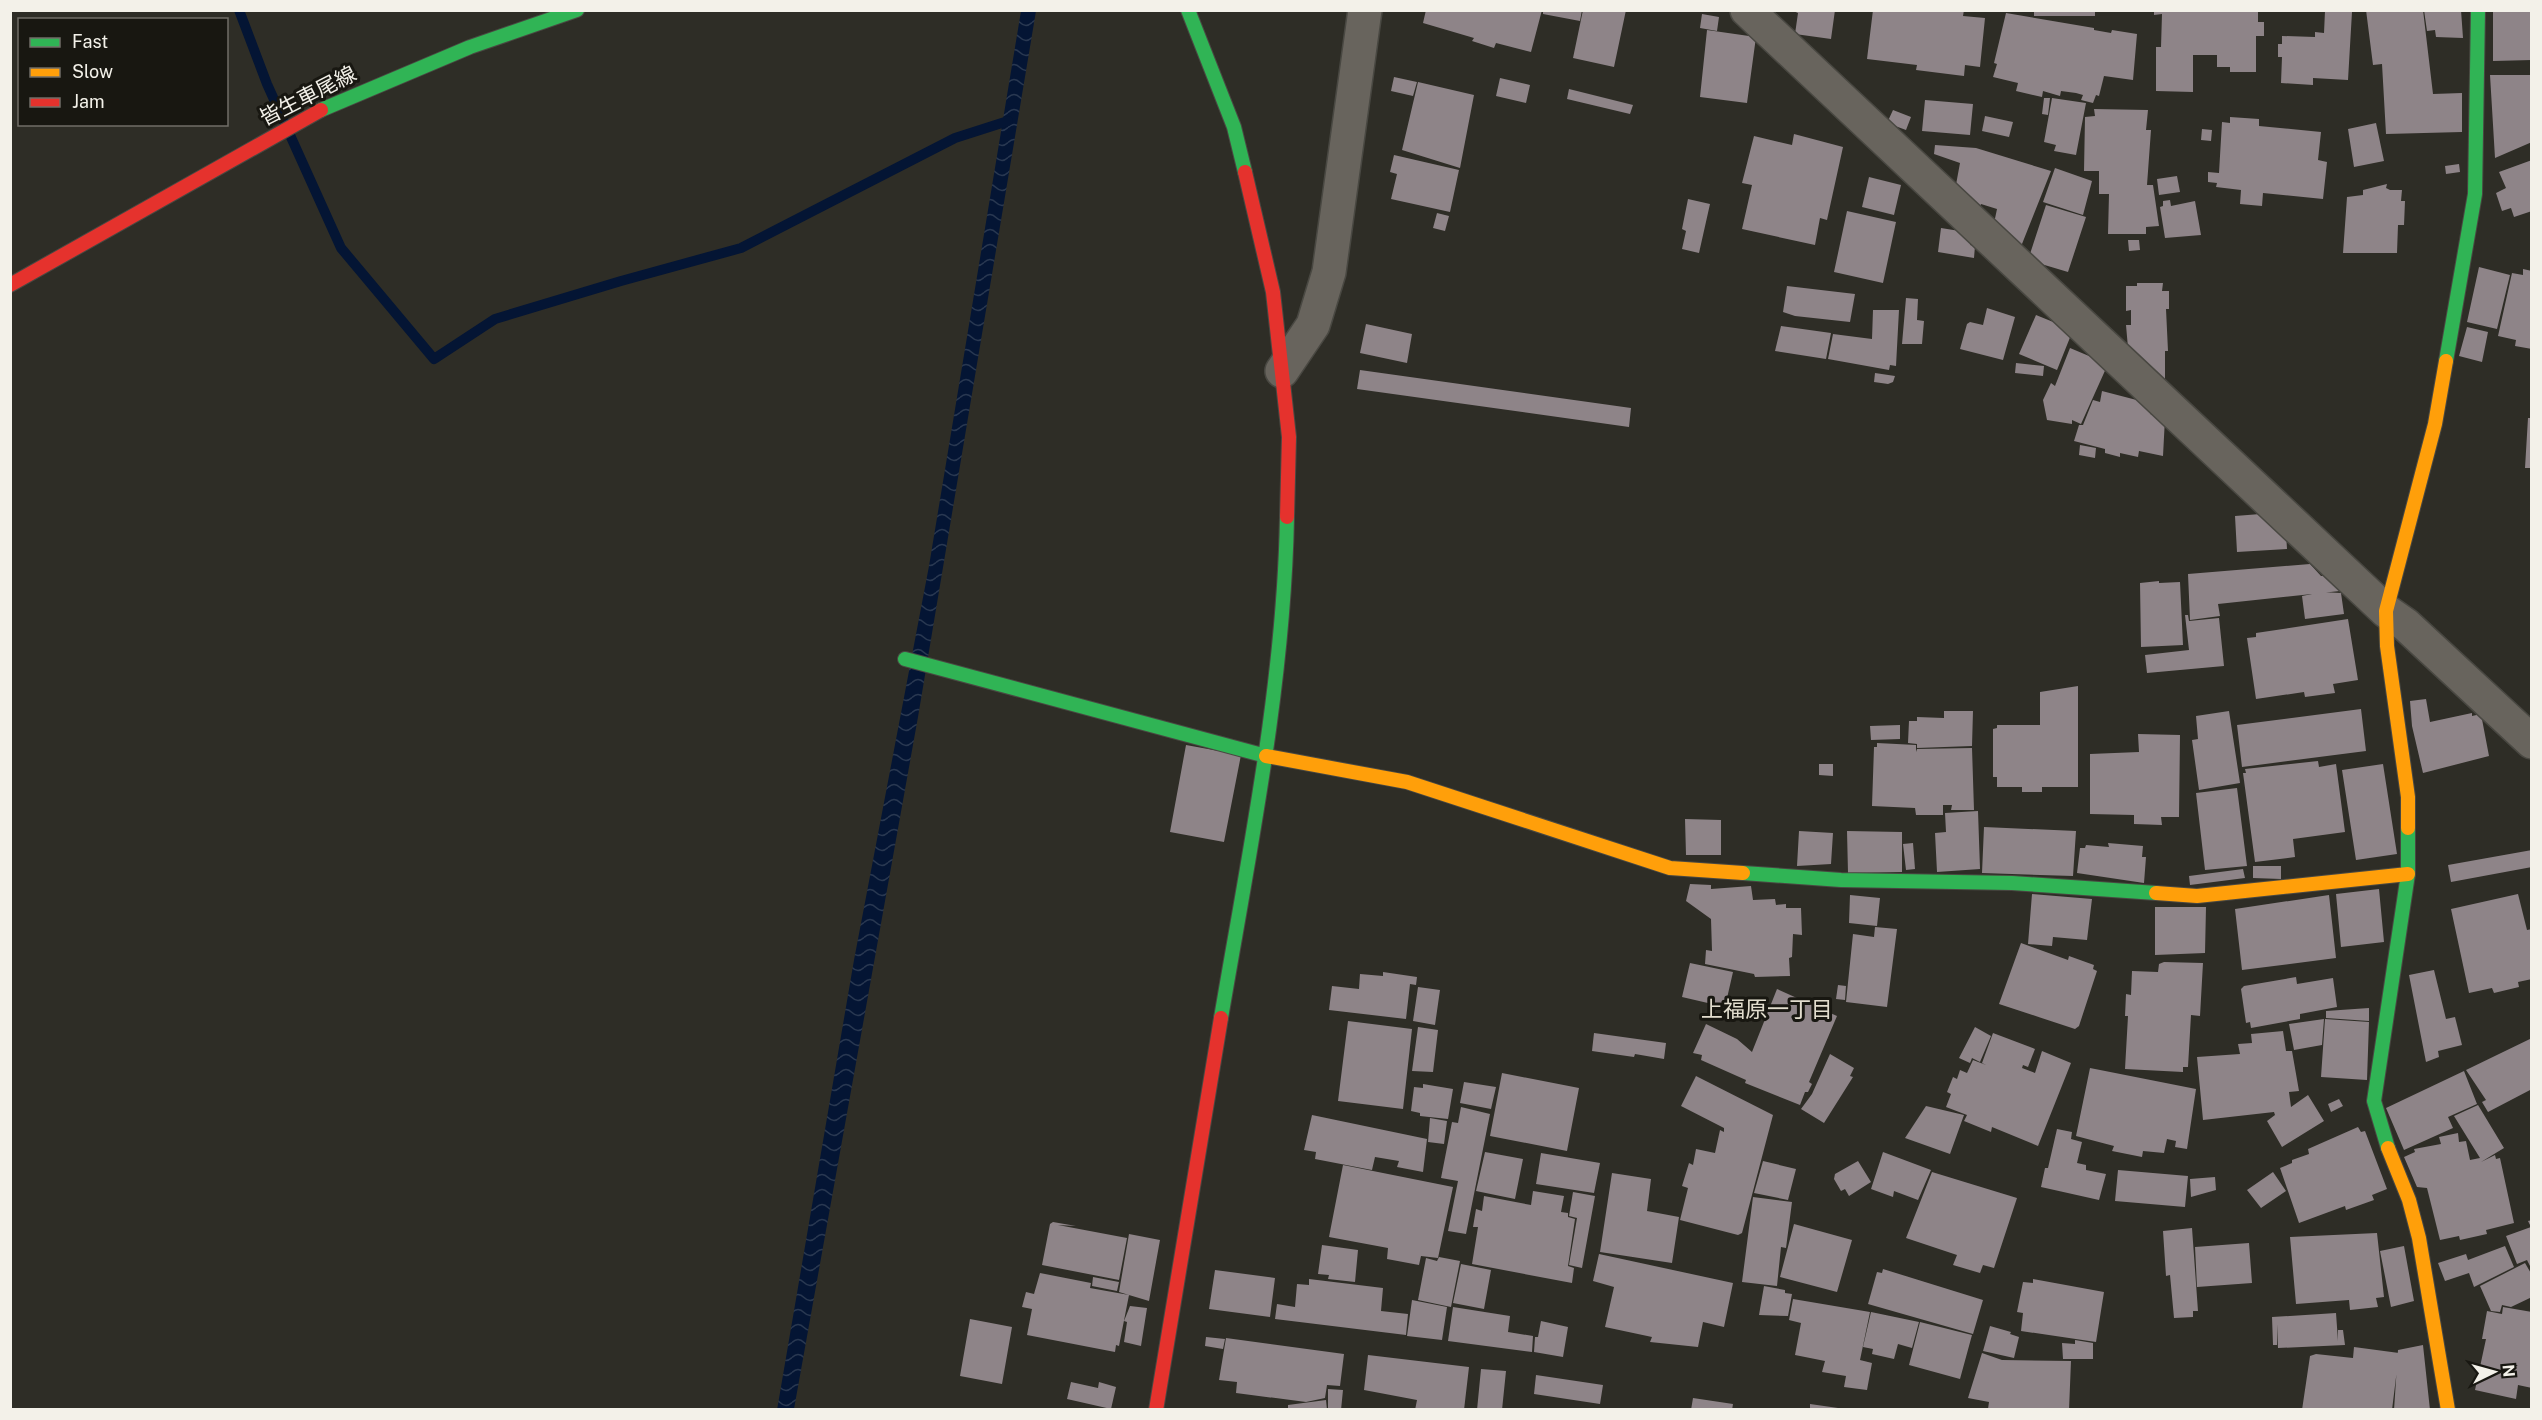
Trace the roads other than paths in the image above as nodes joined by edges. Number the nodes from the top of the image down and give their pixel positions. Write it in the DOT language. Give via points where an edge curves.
graph roads {
  1 [pos="577,10"];
  2 [pos="1188,10"];
  3 [pos="1365,10"];
  4 [pos="1746,10"];
  5 [pos="2478,10"];
  6 [pos="10,285"];
  7 [pos="1282,371"];
  8 [pos="2386,611"];
  9 [pos="905,659"];
  10 [pos="2532,742"];
  11 [pos="1265,756"];
  12 [pos="2408,874"];
  13 [pos="1156,1410"];
  14 [pos="2448,1410"];
  1 -- 6 [label="street, 皆生車尾線" via="470,47 335,102"];
  2 -- 7 [label="street" via="1234,127 1273,292"];
  3 -- 7 [label="street" via="1329,272 1313,325"];
  4 -- 8 [label="street"];
  5 -- 8 [label="street" via="2475,194 2435,424"];
  7 -- 11 [label="street" via="1289,437 1286,579"];
  8 -- 10 [label="street"];
  8 -- 12 [label="street" via="2387,646 2409,797"];
  9 -- 11 [label="street"];
  11 -- 12 [label="street" via="1407,782 1670,868 1840,880 2012,883 2198,896"];
  11 -- 13 [label="street"];
  12 -- 14 [label="street" via="2374,1101 2412,1211"];
}
